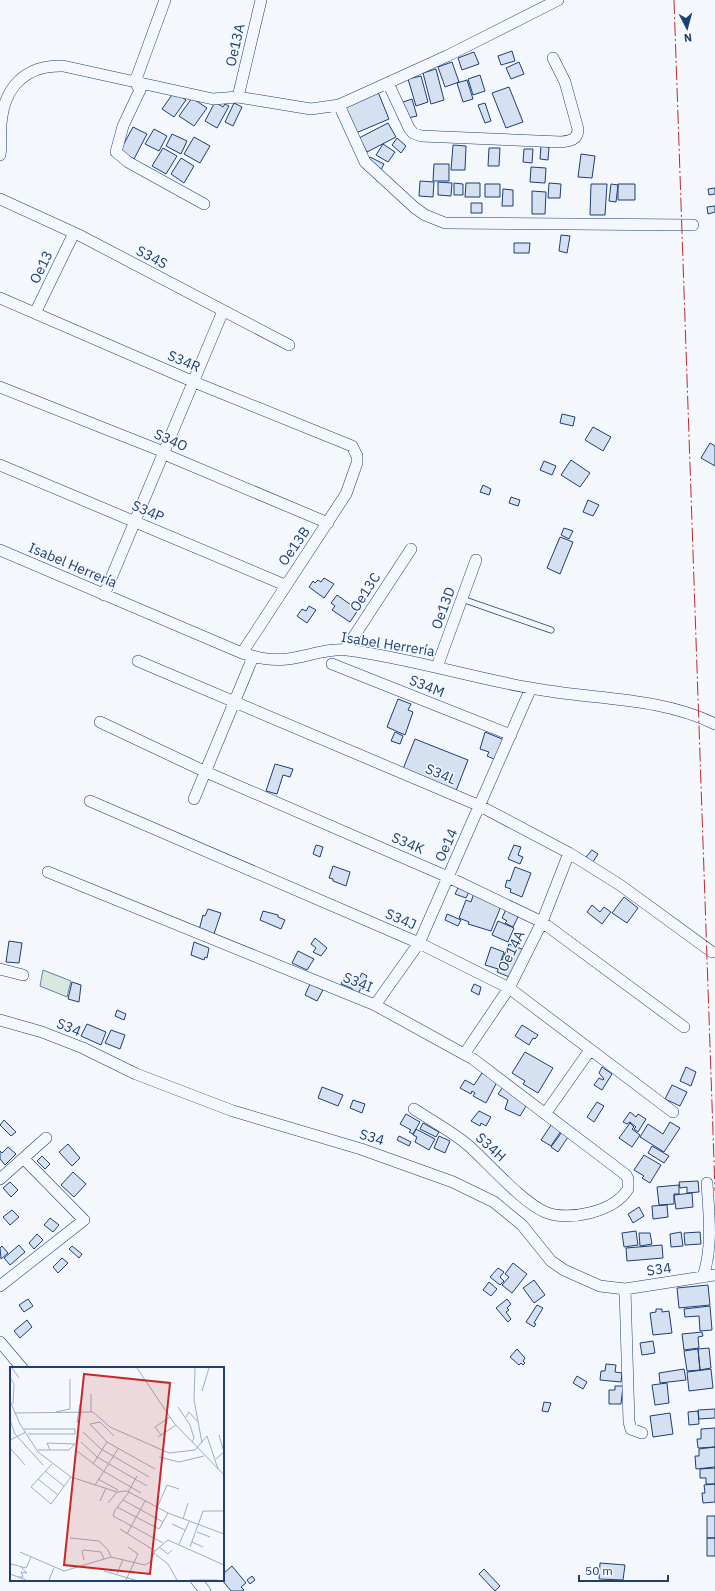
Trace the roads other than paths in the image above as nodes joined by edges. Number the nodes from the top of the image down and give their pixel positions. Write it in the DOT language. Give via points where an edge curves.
graph roads {
  1 [pos="165,0"];
  2 [pos="261,0"];
  3 [pos="558,0"];
  4 [pos="553,58"];
  5 [pos="135,82"];
  6 [pos="388,83"];
  7 [pos="238,97"];
  8 [pos="338,104"];
  9 [pos="1,123"];
  10 [pos="0,155"];
  11 [pos="0,199"];
  12 [pos="204,204"];
  13 [pos="693,225"];
  14 [pos="74,233"];
  15 [pos="0,298"];
  16 [pos="223,311"];
  17 [pos="35,313"];
  18 [pos="289,344"];
  19 [pos="194,382"];
  20 [pos="0,387"];
  21 [pos="355,450"];
  22 [pos="164,454"];
  23 [pos="0,465"];
  24 [pos="135,522"];
  25 [pos="328,523"];
  26 [pos="411,549"];
  27 [pos="0,552"];
  28 [pos="476,560"];
  29 [pos="285,585"];
  30 [pos="104,595"];
  31 [pos="462,599"];
  32 [pos="551,630"];
  33 [pos="345,650"];
  34 [pos="242,653"];
  35 [pos="254,657"];
  36 [pos="138,661"];
  37 [pos="332,664"];
  38 [pos="437,667"];
  39 [pos="531,688"];
  40 [pos="234,703"];
  41 [pos="100,722"];
  42 [pos="715,724"];
  43 [pos="511,736"];
  44 [pos="206,772"];
  45 [pos="194,799"];
  46 [pos="90,801"];
  47 [pos="480,806"];
  48 [pos="569,853"];
  49 [pos="48,872"];
  50 [pos="448,877"];
  51 [pos="542,922"];
  52 [pos="419,943"];
  53 [pos="712,952"];
  54 [pos="0,969"];
  55 [pos="23,975"];
  56 [pos="509,988"];
  57 [pos="375,1005"];
  58 [pos="0,1020"];
  59 [pos="684,1027"];
  60 [pos="590,1050"];
  61 [pos="465,1054"];
  62 [pos="414,1109"];
  63 [pos="673,1112"];
  64 [pos="545,1114"];
  65 [pos="46,1138"];
  66 [pos="24,1159"];
  67 [pos="626,1175"];
  68 [pos="0,1179"];
  69 [pos="707,1183"];
  70 [pos="715,1275"];
  71 [pos="703,1277"];
  72 [pos="0,1286"];
  73 [pos="625,1289"];
  74 [pos="0,1342"];
  75 [pos="21,1367"];
  76 [pos="642,1433"];
  77 [pos="197,1581"];
  78 [pos="205,1591"];
  1 -- 5 [label="street"];
  2 -- 7 [label="street, Oe13A"];
  3 -- 6 [label="street" via="448,56"];
  4 -- 6 [label="street" via="565,82 578,129 574,139 561,142 421,136 408,128"];
  5 -- 7 [label="street" via="213,99"];
  5 -- 9 [label="street" via="63,66 49,65 32,70 6,99"];
  5 -- 12 [label="street" via="140,90 123,126 116,152 128,162"];
  6 -- 8 [label="street"];
  7 -- 8 [label="street" via="311,109"];
  8 -- 13 [label="street" via="364,162 415,208 445,223"];
  9 -- 10 [label="street"];
  11 -- 14 [label="street, S34S"];
  14 -- 16 [label="street, S34S"];
  14 -- 17 [label="street, Oe13"];
  15 -- 17 [label="street, S34R"];
  16 -- 18 [label="street, S34S"];
  16 -- 19 [label="street"];
  17 -- 19 [label="street, S34R"];
  19 -- 21 [label="street, S34R" via="348,443"];
  19 -- 22 [label="street"];
  20 -- 22 [label="street, S34O"];
  21 -- 25 [label="street, Oe13B" via="357,463 346,494"];
  22 -- 24 [label="street"];
  22 -- 25 [label="street, S34O"];
  23 -- 24 [label="street, S34P"];
  24 -- 29 [label="street, S34P"];
  24 -- 30 [label="street"];
  25 -- 29 [label="street, Oe13B"];
  26 -- 33 [label="street, Oe13C"];
  27 -- 30 [label="street, Isabel Herrería"];
  28 -- 31 [label="street, Oe13D"];
  29 -- 34 [label="street, Oe13B"];
  30 -- 34 [label="street, Isabel Herrería"];
  31 -- 32 [label="lane"];
  31 -- 38 [label="street, Oe13D"];
  33 -- 35 [label="street, Isabel Herrería" via="287,659 264,660"];
  33 -- 38 [label="street, Isabel Herrería"];
  34 -- 35 [label="street, Isabel Herrería"];
  35 -- 40 [label="street"];
  36 -- 40 [label="street, S34L"];
  37 -- 43 [label="street, S34M"];
  38 -- 39 [label="street, Isabel Herrería"];
  39 -- 42 [label="street, Isabel Herrería" via="664,707 699,716"];
  39 -- 43 [label="street, Oe14"];
  40 -- 44 [label="street"];
  40 -- 47 [label="street, S34L"];
  41 -- 44 [label="street, S34K"];
  43 -- 47 [label="street, Oe14"];
  44 -- 45 [label="street"];
  44 -- 50 [label="street, S34K"];
  46 -- 52 [label="street, S34J"];
  47 -- 48 [label="street, S34L"];
  47 -- 50 [label="street, Oe14"];
  48 -- 51 [label="street, Oe14A"];
  48 -- 53 [label="street, S34L" via="620,885"];
  49 -- 57 [label="street, S34I"];
  50 -- 51 [label="street, S34K"];
  50 -- 52 [label="street, Oe14"];
  51 -- 56 [label="street, Oe14A"];
  51 -- 59 [label="street, S34K"];
  52 -- 56 [label="street, S34J"];
  52 -- 57 [label="street, Oe14"];
  54 -- 55 [label="street"];
  56 -- 60 [label="street, S34J"];
  56 -- 61 [label="street, Oe14A"];
  57 -- 61 [label="street, S34I"];
  58 -- 73 [label="street, S34" via="62,1040 136,1074 233,1111 361,1150 453,1182 494,1202 522,1225 551,1261 564,1270 600,1286"];
  60 -- 63 [label="street, S34J"];
  60 -- 64 [label="street"];
  61 -- 64 [label="street, S34I"];
  62 -- 67 [label="street, S34H" via="464,1143 527,1200 545,1212 560,1215 586,1214 600,1210 625,1194 628,1185"];
  64 -- 67 [label="street, S34I"];
  65 -- 66 [label="street"];
  66 -- 68 [label="street"];
  66 -- 72 [label="street" via="84,1220"];
  69 -- 71 [label="street" via="711,1242"];
  70 -- 71 [label="street, S34"];
  71 -- 73 [label="street, S34"];
  73 -- 76 [label="street" via="629,1422 633,1431"];
  74 -- 75 [label="street"];
  77 -- 78 [label="street"];
}
